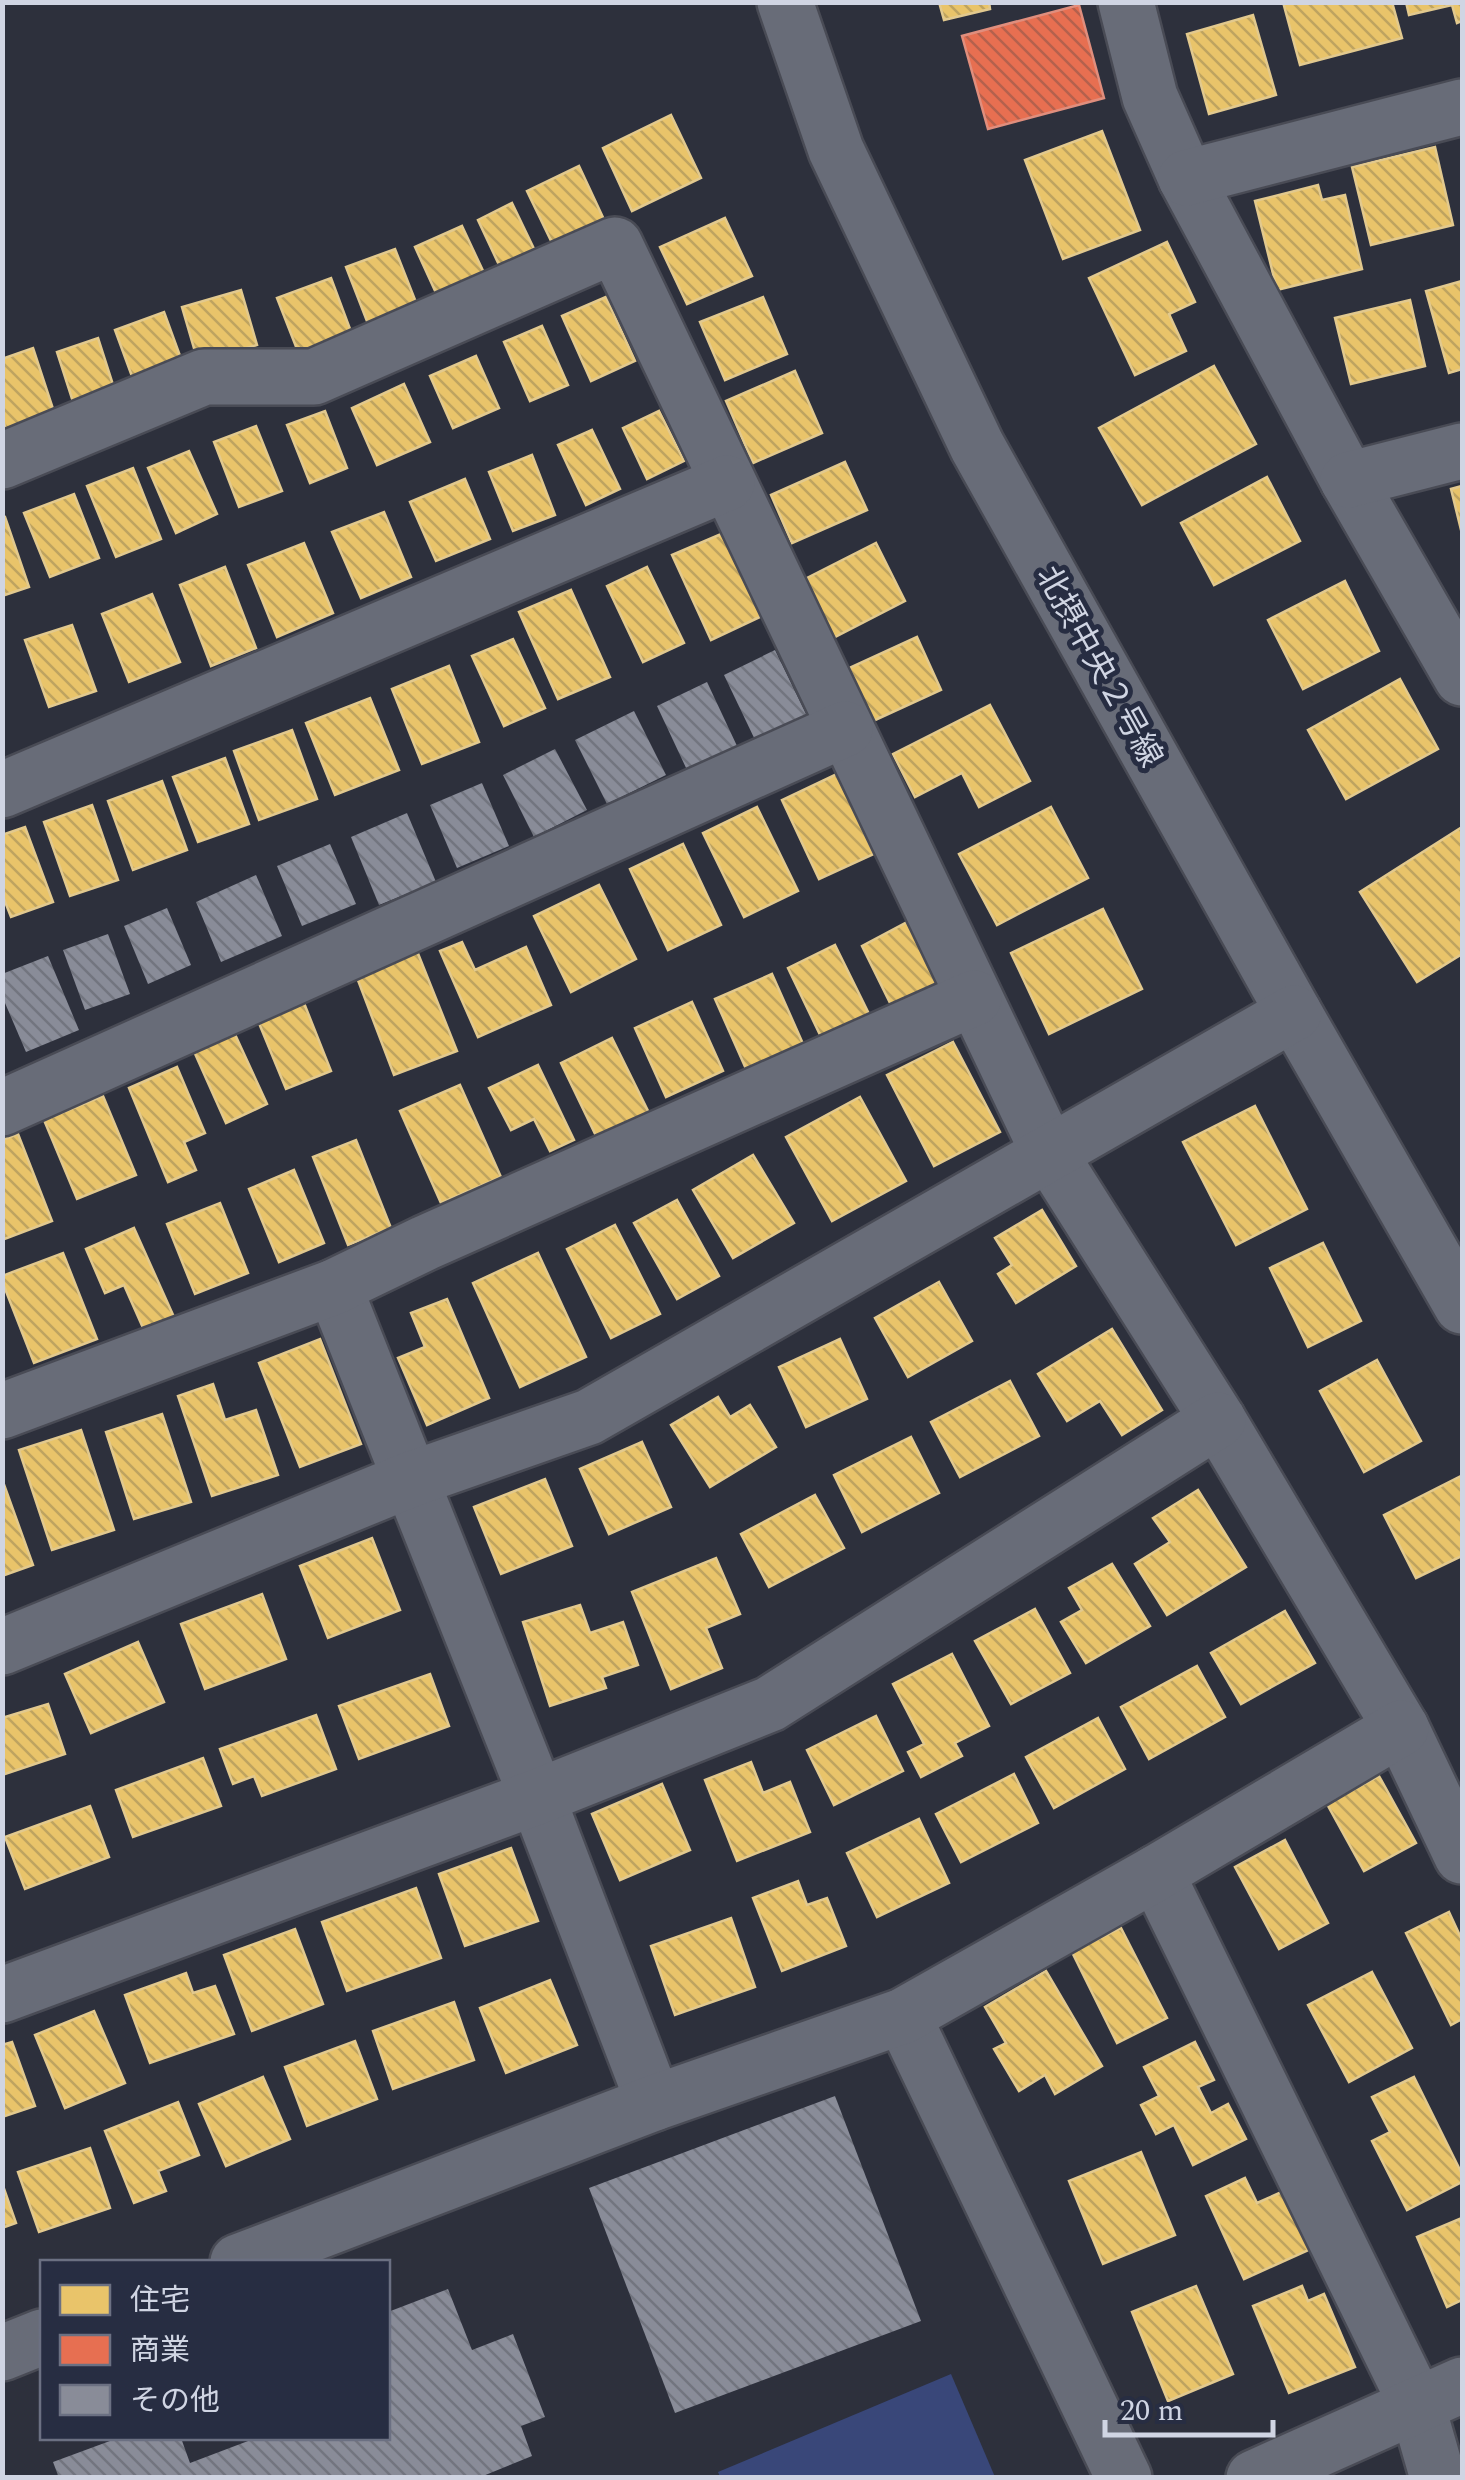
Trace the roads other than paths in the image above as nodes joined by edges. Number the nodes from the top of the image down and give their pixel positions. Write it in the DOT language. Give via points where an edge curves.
graph roads {
  1 [pos="785,2"];
  2 [pos="1126,2"];
  3 [pos="1462,106"];
  4 [pos="1186,178"];
  5 [pos="1462,451"];
  6 [pos="2,461"];
  7 [pos="1348,480"];
  8 [pos="728,483"];
  9 [pos="1462,678"];
  10 [pos="845,729"];
  11 [pos="2,790"];
  12 [pos="974,998"];
  13 [pos="1294,1012"];
  14 [pos="2,1108"];
  15 [pos="1049,1153"];
  16 [pos="334,1287"];
  17 [pos="1462,1306"];
  18 [pos="2,1411"];
  19 [pos="1218,1420"];
  20 [pos="409,1480"];
  21 [pos="2,1647"];
  22 [pos="1401,1728"];
  23 [pos="537,1797"];
  24 [pos="1462,1856"];
  25 [pos="1156,1873"];
  26 [pos="2,1995"];
  27 [pos="903,2016"];
  28 [pos="654,2103"];
  29 [pos="243,2260"];
  30 [pos="40,2338"];
  31 [pos="2,2353"];
  32 [pos="1440,2395"];
  33 [pos="1124,2478"];
  34 [pos="1254,2478"];
  35 [pos="1438,2478"];
  1 -- 13 [label="street, 北摂中央２号線" via="836,150 977,446"];
  2 -- 4 [label="street" via="1150,98"];
  3 -- 4 [label="street"];
  4 -- 7 [label="street"];
  5 -- 7 [label="street"];
  6 -- 8 [label="street" via="204,377 314,377 615,245"];
  7 -- 9 [label="street"];
  8 -- 10 [label="street"];
  8 -- 11 [label="street"];
  10 -- 12 [label="street"];
  10 -- 14 [label="street"];
  12 -- 15 [label="street"];
  12 -- 16 [label="street"];
  13 -- 15 [label="street"];
  13 -- 17 [label="street, 北摂中央２号線"];
  15 -- 19 [label="street"];
  15 -- 20 [label="street" via="589,1417"];
  16 -- 18 [label="street"];
  16 -- 20 [label="street"];
  19 -- 22 [label="street"];
  19 -- 23 [label="street" via="770,1704"];
  20 -- 21 [label="street"];
  20 -- 23 [label="street"];
  22 -- 24 [label="street"];
  22 -- 25 [label="street"];
  23 -- 26 [label="street"];
  23 -- 28 [label="street"];
  25 -- 27 [label="street"];
  25 -- 32 [label="street"];
  27 -- 28 [label="street"];
  27 -- 33 [label="street"];
  28 -- 29 [label="street"];
  30 -- 31 [label="street"];
  32 -- 34 [label="street"];
  32 -- 35 [label="street"];
}
